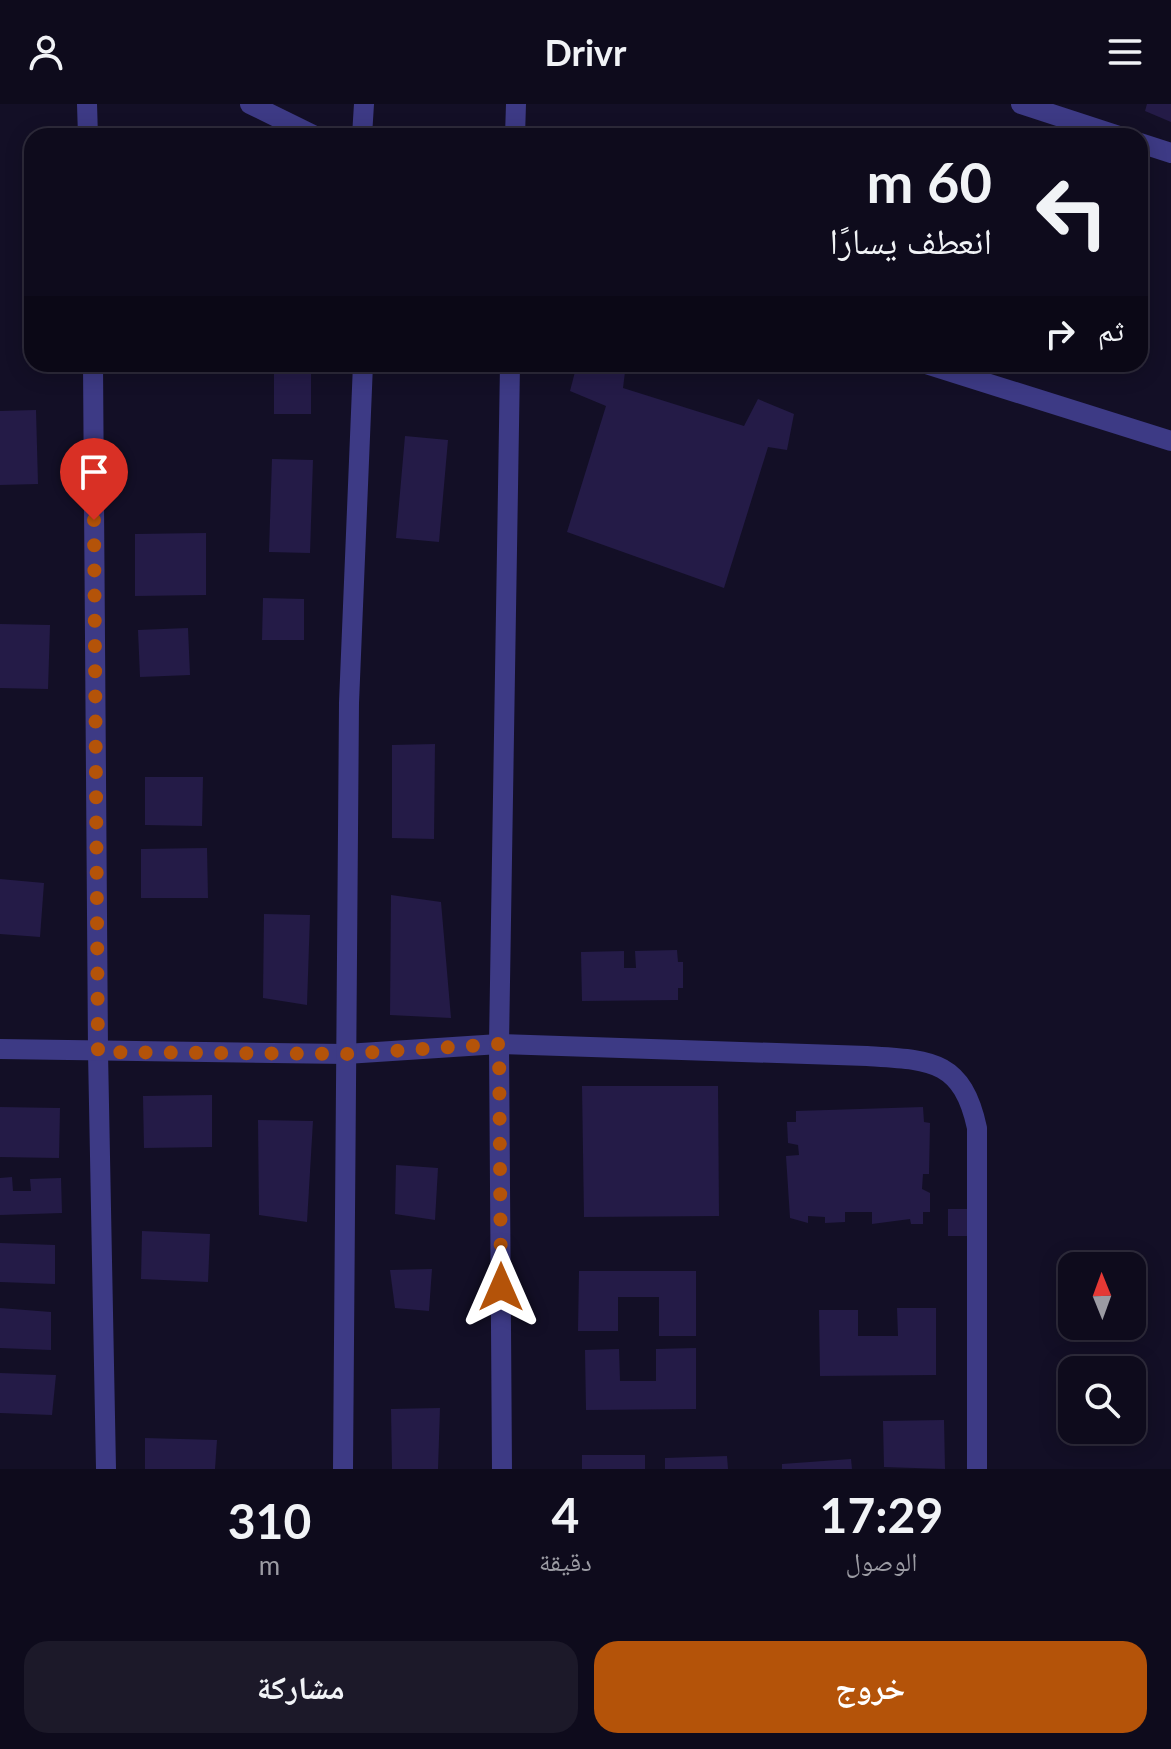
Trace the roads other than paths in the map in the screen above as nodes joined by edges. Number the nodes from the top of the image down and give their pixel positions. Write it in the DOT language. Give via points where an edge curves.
graph roads {
  1 [pos="87,104"];
  2 [pos="250,104"];
  3 [pos="364,104"];
  4 [pos="516,104"];
  5 [pos="1021,104"];
  6 [pos="88,128"];
  7 [pos="299,128"];
  8 [pos="362,128"];
  9 [pos="515,128"];
  10 [pos="1094,128"];
  11 [pos="1148,146"];
  12 [pos="1171,153"];
  13 [pos="93,372"];
  14 [pos="363,372"];
  15 [pos="510,372"];
  16 [pos="951,372"];
  17 [pos="1171,441"];
  18 [pos="499,1044"];
  19 [pos="0,1049"];
  20 [pos="98,1052"];
  21 [pos="346,1054"];
  22 [pos="106,1469"];
  23 [pos="343,1469"];
  24 [pos="502,1469"];
  25 [pos="977,1469"];
  1 -- 6 [label="street"];
  2 -- 7 [label="street"];
  3 -- 8 [label="street"];
  4 -- 9 [label="street"];
  5 -- 10 [label="street"];
  11 -- 12 [label="street"];
  13 -- 20 [label="street"];
  14 -- 21 [label="street" via="349,703"];
  15 -- 18 [label="street"];
  16 -- 17 [label="street"];
  18 -- 21 [label="street"];
  18 -- 24 [label="street"];
  18 -- 25 [label="street" via="916,1059 960,1081 977,1128"];
  19 -- 20 [label="street"];
  20 -- 21 [label="street"];
  20 -- 22 [label="street"];
  21 -- 23 [label="street"];
}
